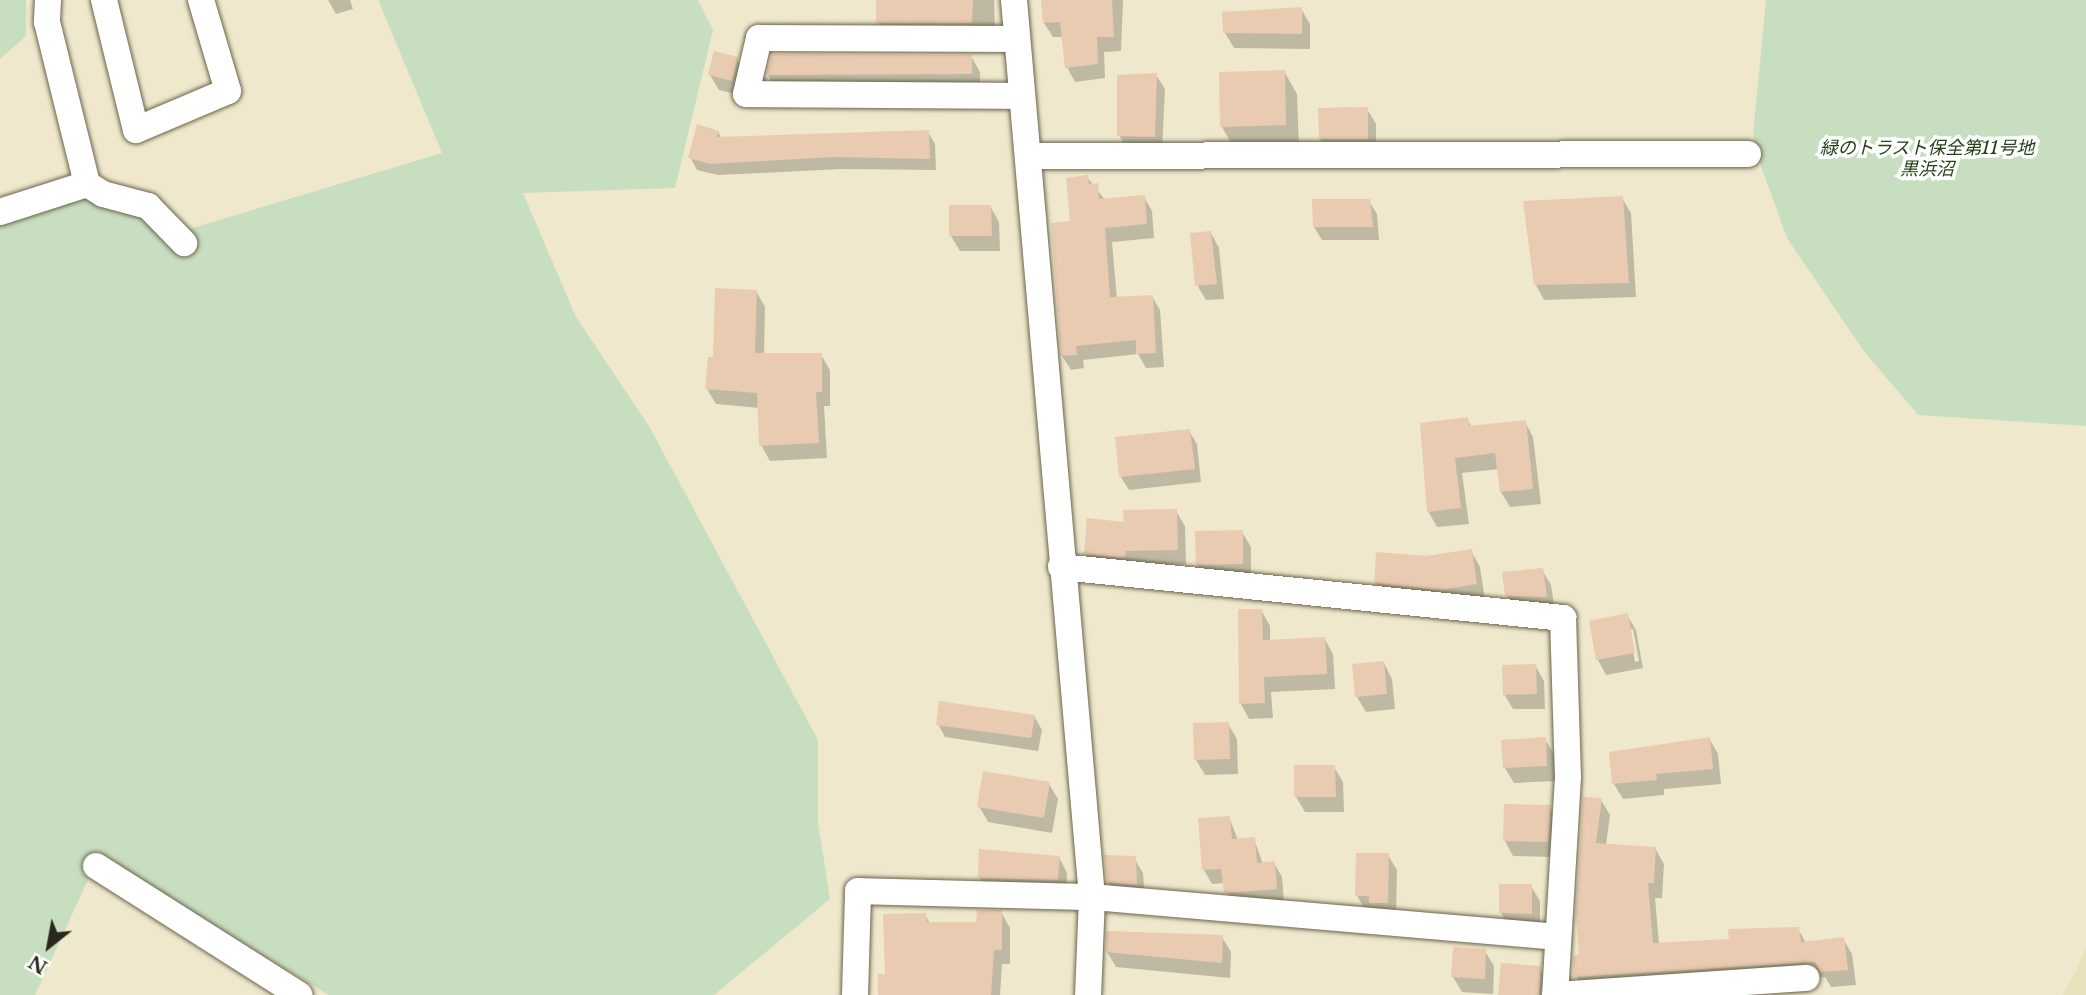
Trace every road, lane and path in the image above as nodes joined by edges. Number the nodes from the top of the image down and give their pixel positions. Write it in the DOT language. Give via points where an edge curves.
graph roads {
  1 [pos="48,0"];
  2 [pos="104,0"];
  3 [pos="201,0"];
  4 [pos="1014,0"];
  5 [pos="1017,38"];
  6 [pos="1022,96"];
  7 [pos="1748,154"];
  8 [pos="1028,156"];
  9 [pos="87,184"];
  10 [pos="0,212"];
  11 [pos="184,243"];
  12 [pos="1061,567"];
  13 [pos="96,866"];
  14 [pos="1092,897"];
  15 [pos="1557,937"];
  16 [pos="1806,978"];
  17 [pos="299,995"];
  18 [pos="855,995"];
  19 [pos="1088,995"];
  1 -- 9 [label="street" via="47,22"];
  2 -- 3 [label="street" via="136,130 228,92"];
  4 -- 5 [label="street"];
  5 -- 6 [label="street"];
  5 -- 6 [label="street" via="759,38 746,94"];
  6 -- 8 [label="street"];
  7 -- 8 [label="street"];
  8 -- 12 [label="street"];
  9 -- 10 [label="street"];
  9 -- 11 [label="street" via="103,194 148,206"];
  12 -- 14 [label="street"];
  12 -- 15 [label="street" via="1563,618 1568,777"];
  13 -- 17 [label="street"];
  14 -- 15 [label="street"];
  14 -- 18 [label="street" via="858,891"];
  14 -- 19 [label="street"];
  15 -- 16 [label="street" via="1555,995"];
}
